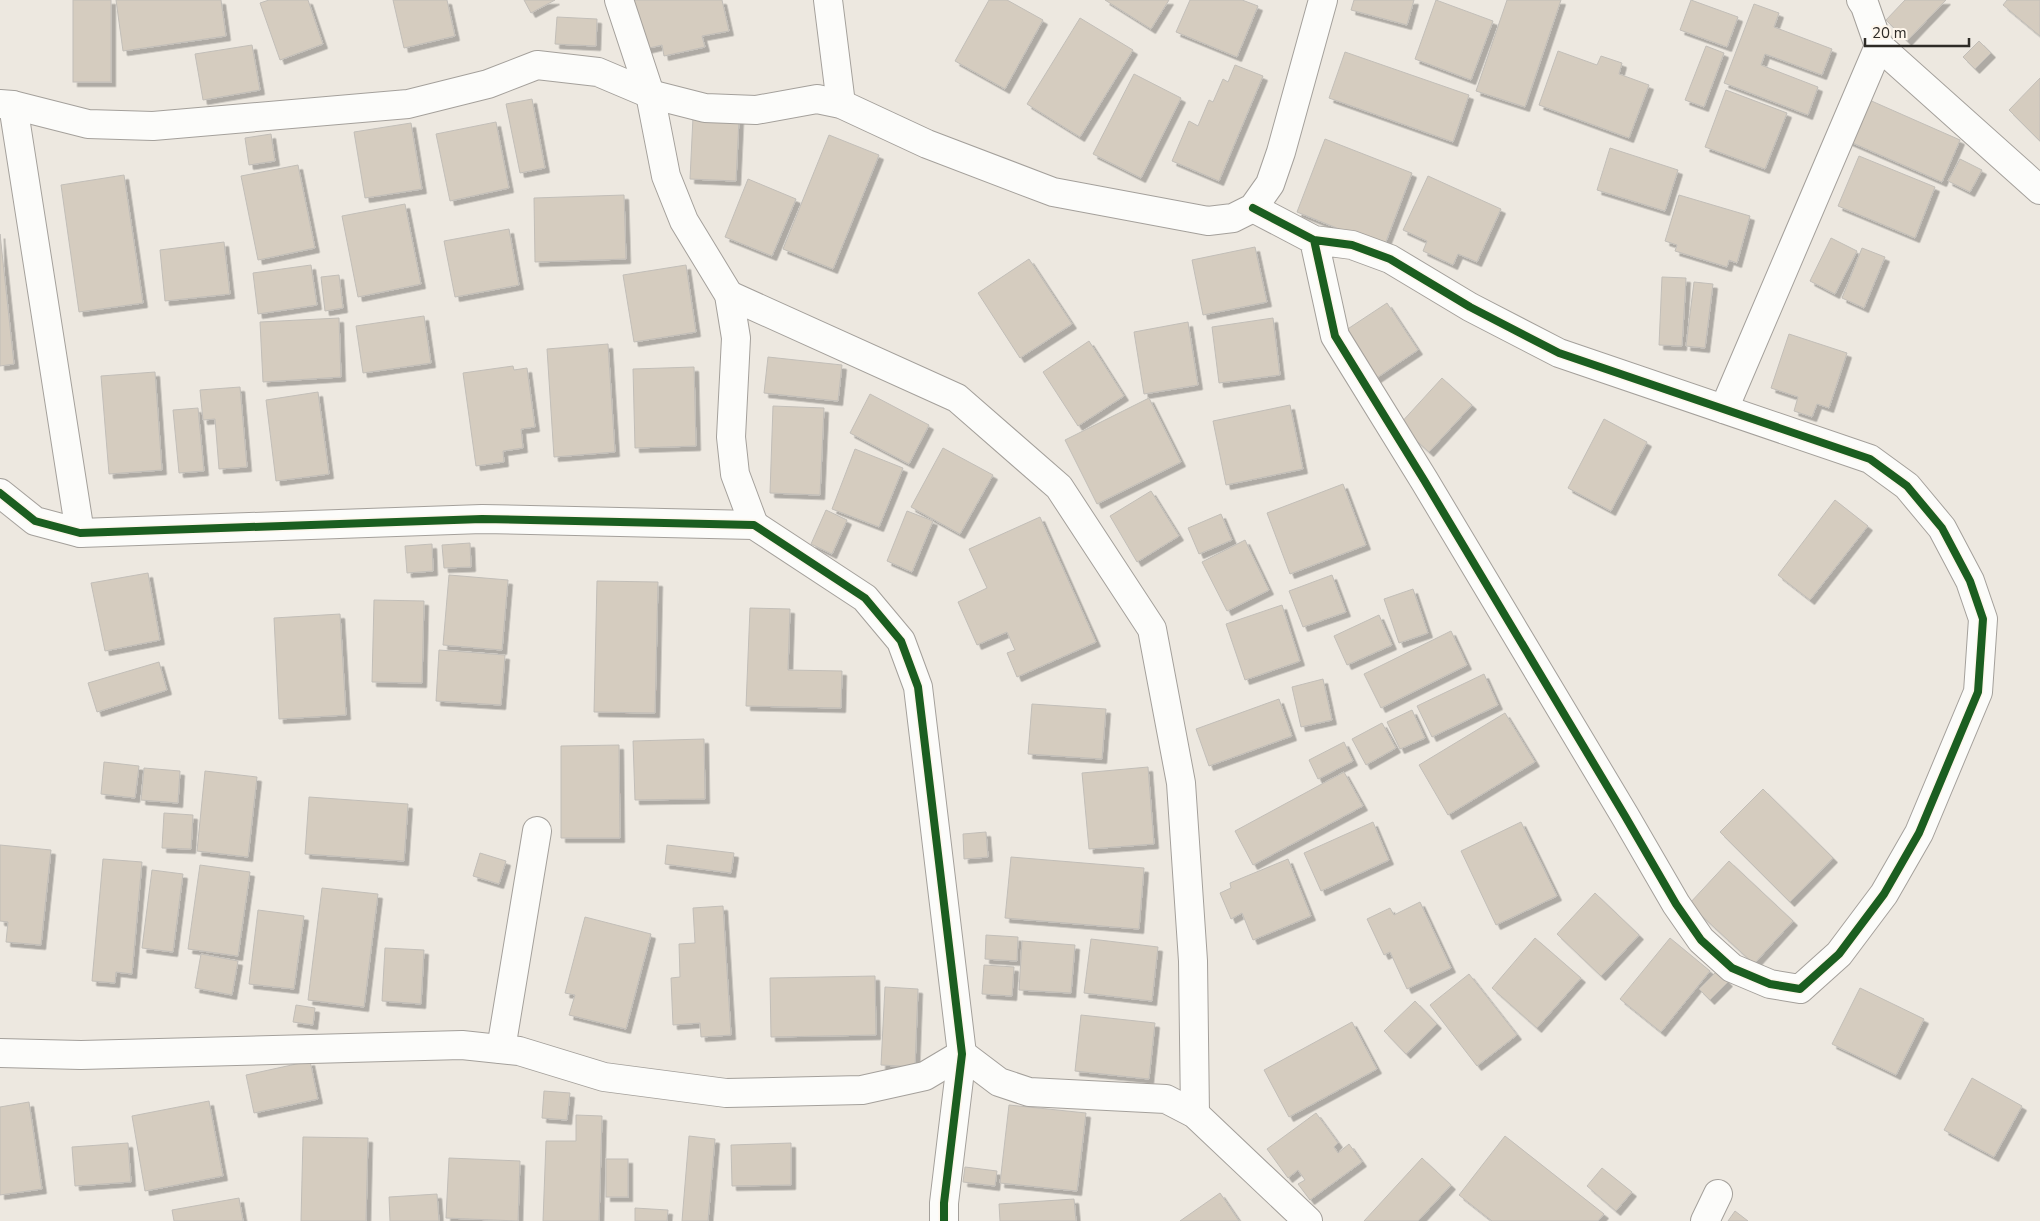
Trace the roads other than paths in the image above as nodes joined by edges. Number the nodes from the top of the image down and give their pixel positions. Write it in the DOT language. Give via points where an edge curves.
graph roads {
  1 [pos="619,0"];
  2 [pos="828,0"];
  3 [pos="1323,0"];
  4 [pos="1856,2"];
  5 [pos="1879,46"];
  6 [pos="650,94"];
  7 [pos="7,104"];
  8 [pos="841,104"];
  9 [pos="2040,190"];
  10 [pos="1253,208"];
  11 [pos="1314,240"];
  12 [pos="729,295"];
  13 [pos="1724,410"];
  14 [pos="0,493"];
  15 [pos="754,525"];
  16 [pos="80,532"];
  17 [pos="537,831"];
  18 [pos="501,1049"];
  19 [pos="0,1053"];
  20 [pos="962,1054"];
  21 [pos="1195,1114"];
  22 [pos="1718,1194"];
  23 [pos="944,1221"];
  24 [pos="1308,1221"];
  25 [pos="1705,1221"];
  1 -- 6 [label="street"];
  2 -- 8 [label="street"];
  3 -- 10 [label="street" via="1282,152 1270,184"];
  4 -- 5 [label="street"];
  5 -- 9 [label="street"];
  5 -- 13 [label="street"];
  6 -- 7 [label="street" via="598,72 537,65 488,84 408,104 153,126 88,124"];
  6 -- 8 [label="street" via="704,108 756,110 817,99"];
  6 -- 12 [label="street" via="666,176 684,221"];
  7 -- 16 [label="street"];
  8 -- 10 [label="street" via="927,144 1053,192 1208,221 1233,218"];
  10 -- 11 [label="street"];
  11 -- 13 [label="street" via="1352,245 1390,259 1470,308 1559,353"];
  11 -- 13 [label="street" via="1335,336 1676,904 1701,940 1732,968 1770,984 1800,989 1839,954 1884,894 1919,832 1978,692 1983,618 1970,581 1942,528 1906,486 1870,459"];
  12 -- 15 [label="street" via="736,338 732,446 735,474"];
  12 -- 21 [label="street" via="957,398 1059,487 1152,629 1181,783 1193,960"];
  14 -- 16 [label="street" via="35,521"];
  15 -- 16 [label="street" via="482,519"];
  15 -- 20 [label="street" via="865,598 901,641 918,687"];
  17 -- 18 [label="street"];
  18 -- 19 [label="street" via="462,1045"];
  18 -- 20 [label="street" via="519,1051 604,1077 726,1093 862,1090 925,1076"];
  20 -- 21 [label="street" via="999,1082 1029,1092 1166,1100"];
  20 -- 23 [label="street"];
  21 -- 24 [label="street"];
  22 -- 25 [label="street"];
}
